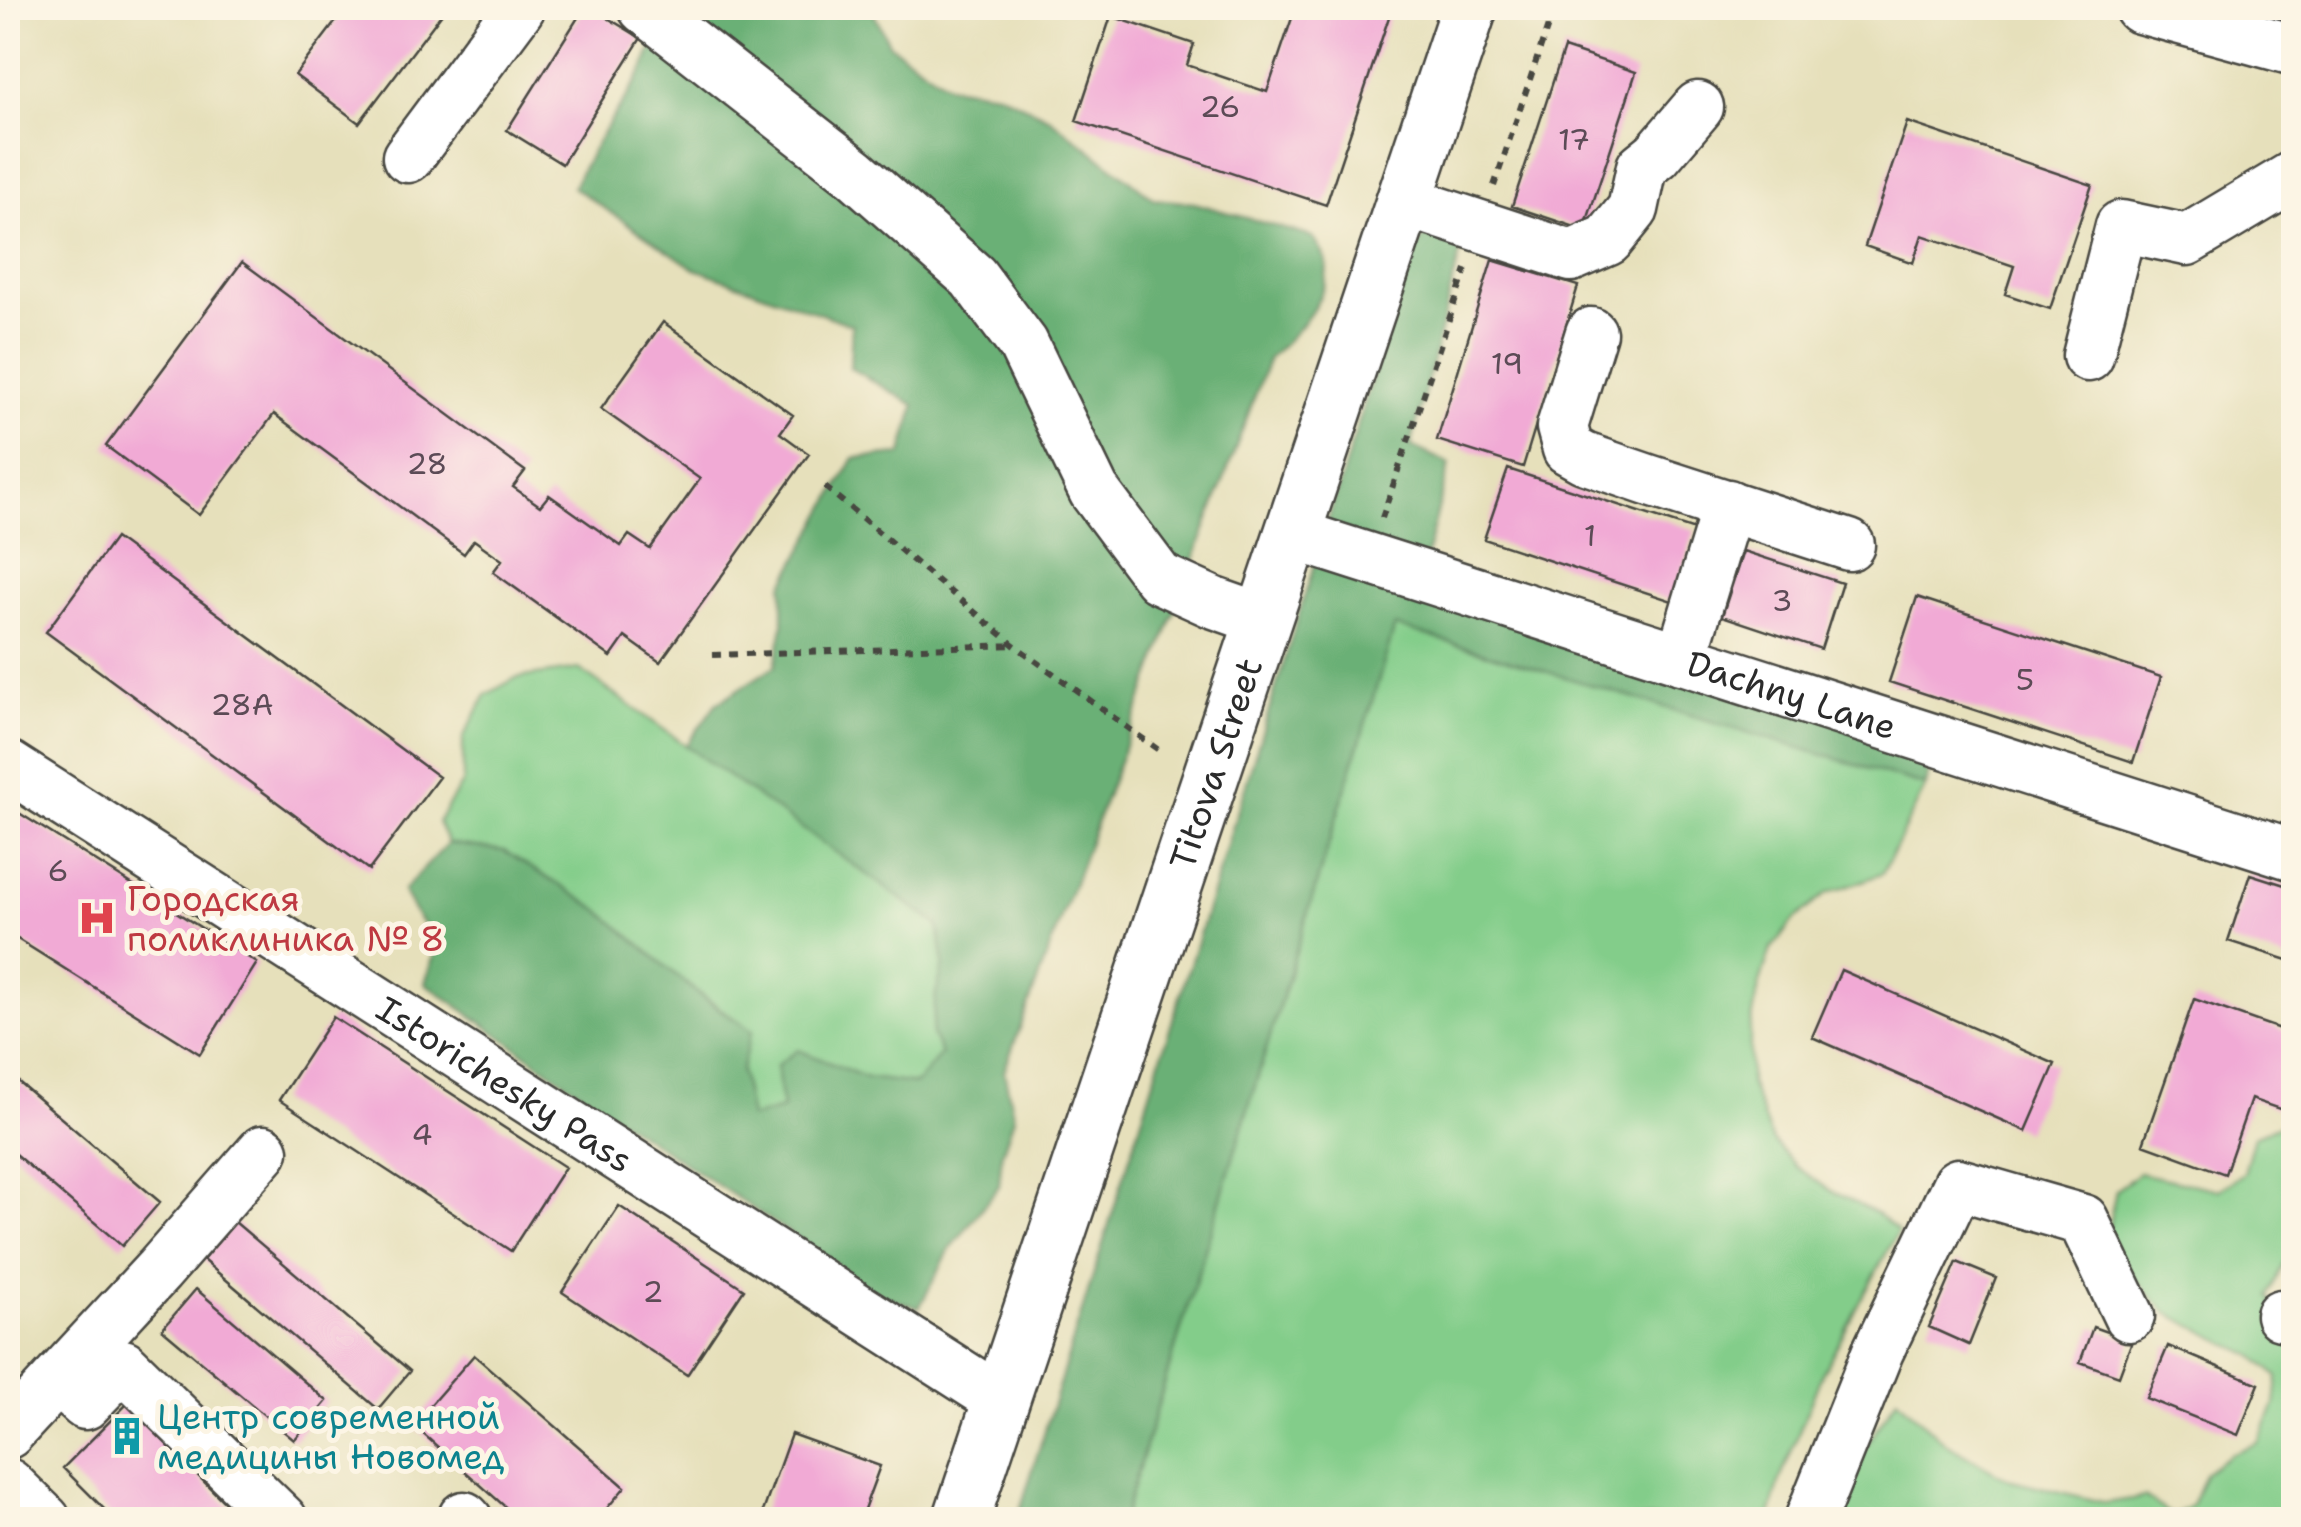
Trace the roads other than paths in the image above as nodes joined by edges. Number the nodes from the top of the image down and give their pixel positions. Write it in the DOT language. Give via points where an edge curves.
graph roads {
  1 [pos="518,8"];
  2 [pos="644,8"];
  3 [pos="1469,8"];
  4 [pos="2140,8"];
  5 [pos="2294,50"];
  6 [pos="1698,107"];
  7 [pos="408,157"];
  8 [pos="2294,176"];
  9 [pos="1404,200"];
  10 [pos="1591,333"];
  11 [pos="2088,356"];
  12 [pos="1728,506"];
  13 [pos="1292,534"];
  14 [pos="1849,544"];
  15 [pos="1263,620"];
  16 [pos="1681,659"];
  17 [pos="8,766"];
  18 [pos="2294,855"];
  19 [pos="264,1151"];
  20 [pos="2129,1316"];
  21 [pos="58,1380"];
  22 [pos="1002,1401"];
  23 [pos="8,1433"];
  24 [pos="8,1484"];
  25 [pos="45,1520"];
  26 [pos="282,1520"];
  27 [pos="961,1520"];
  28 [pos="1810,1520"];
  1 -- 7 [label="street"];
  2 -- 15 [label="street" via="854,173 973,277 1022,344 1094,492 1159,578"];
  3 -- 9 [label="main road, Titova Street"];
  4 -- 5 [label="street"];
  6 -- 9 [label="street" via="1642,168 1633,210 1608,240 1571,256"];
  8 -- 11 [label="street" via="2188,240 2121,226"];
  9 -- 13 [label="main road, Titova Street"];
  10 -- 12 [label="street" via="1562,427 1568,449"];
  12 -- 14 [label="street"];
  12 -- 16 [label="street"];
  13 -- 15 [label="main road, Titova Street"];
  13 -- 16 [label="street, Dachny Lane"];
  15 -- 22 [label="main road, Titova Street"];
  16 -- 18 [label="street, Dachny Lane"];
  17 -- 22 [label="street, Istorichesky Pass"];
  19 -- 21 [label="street"];
  20 -- 28 [label="street" via="2083,1220 1958,1184 1878,1351"];
  21 -- 23 [label="street"];
  21 -- 26 [label="street" via="86,1404 123,1366"];
  22 -- 27 [label="main road, Titova Street"];
  24 -- 25 [label="street"];
}
